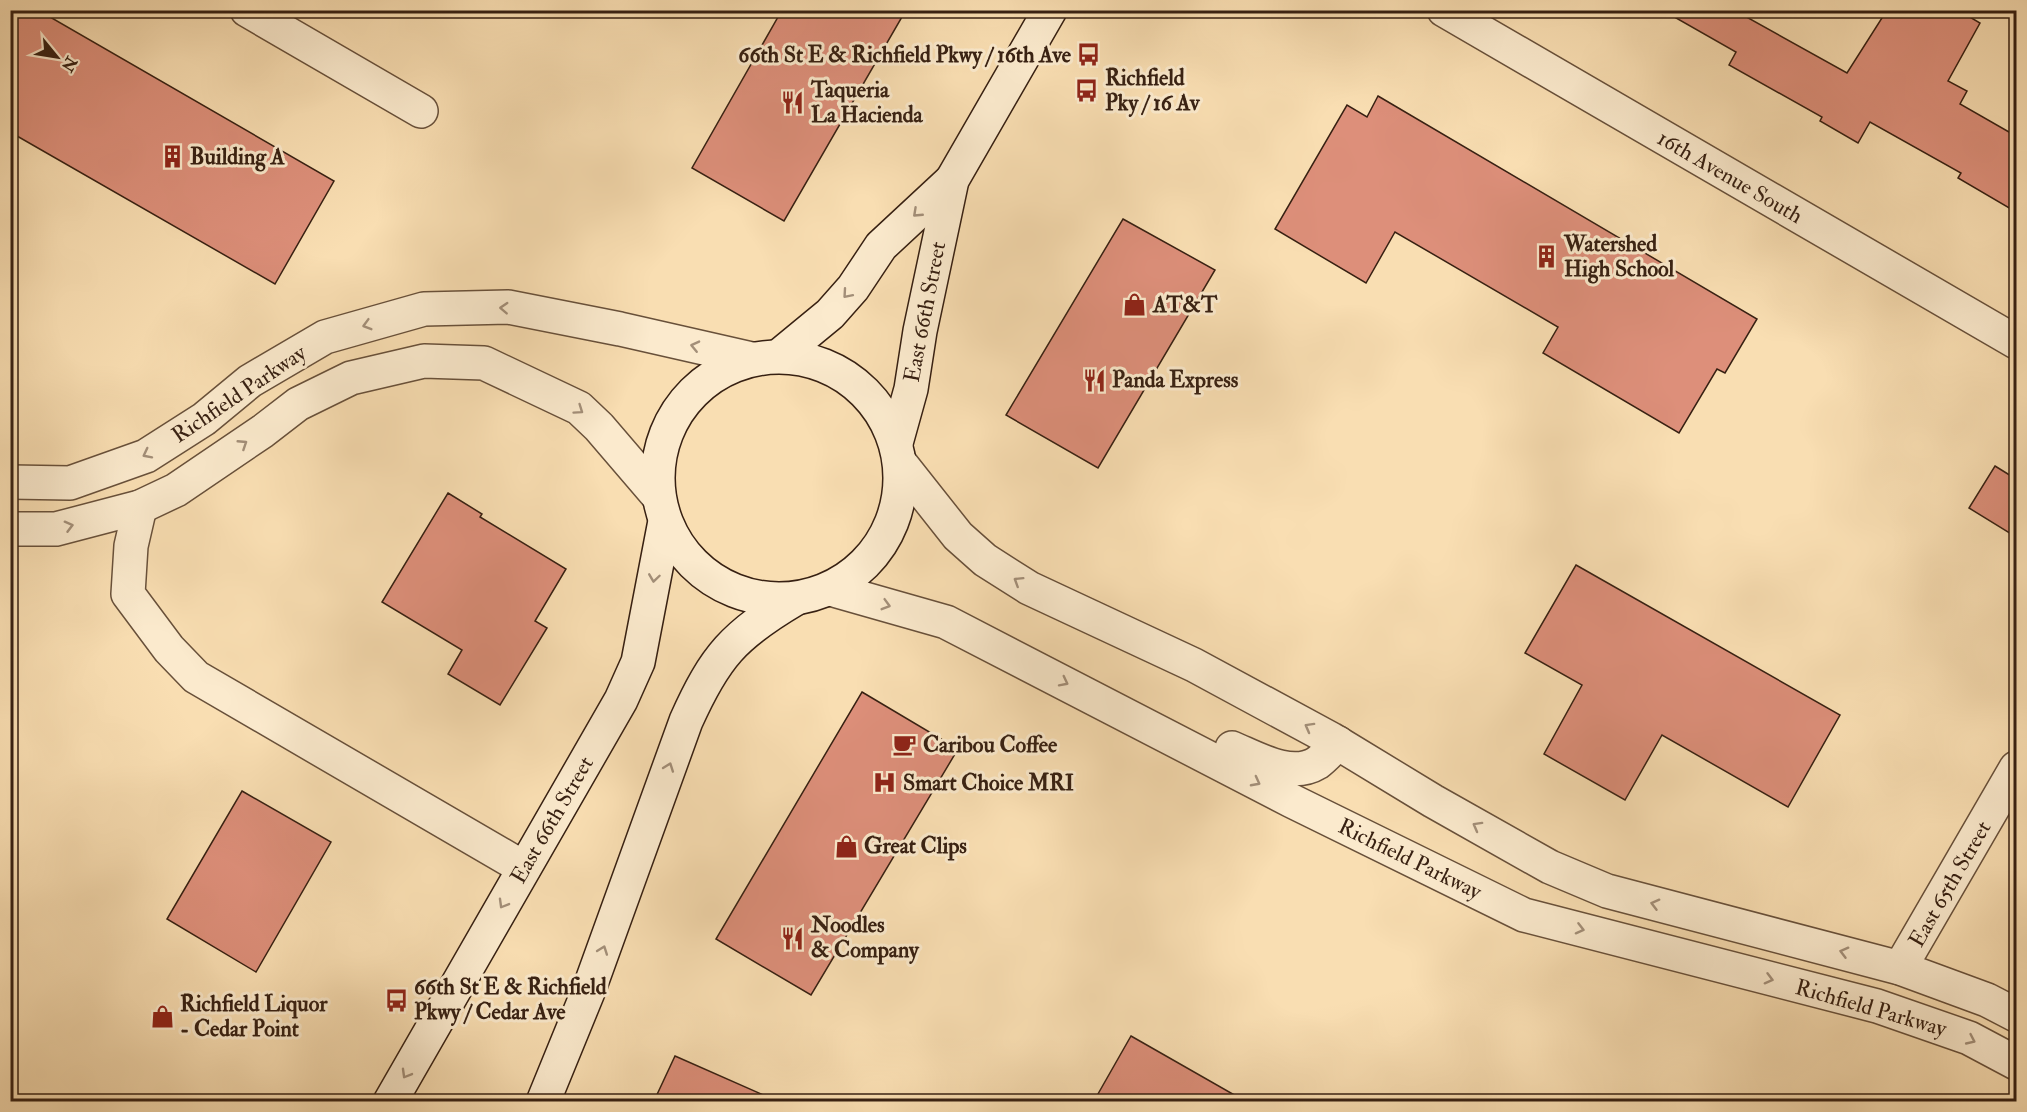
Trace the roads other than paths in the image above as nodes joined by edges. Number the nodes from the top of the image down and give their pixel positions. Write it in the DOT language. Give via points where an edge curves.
graph roads {
  1 [pos="247,10"];
  2 [pos="1050,10"];
  3 [pos="1444,10"];
  4 [pos="421,111"];
  5 [pos="952,180"];
  6 [pos="2016,342"];
  7 [pos="766,358"];
  8 [pos="898,454"];
  9 [pos="10,482"];
  10 [pos="140,507"];
  11 [pos="662,509"];
  12 [pos="10,529"];
  13 [pos="830,589"];
  14 [pos="795,599"];
  15 [pos="1101,701"];
  16 [pos="1338,744"];
  17 [pos="2016,768"];
  18 [pos="524,868"];
  19 [pos="1900,968"];
  20 [pos="2016,1015"];
  21 [pos="2016,1063"];
  22 [pos="390,1101"];
  23 [pos="543,1101"];
  1 -- 4 [label="street"];
  2 -- 5 [label="street, East 66th Street"];
  3 -- 6 [label="street, 16th Avenue South"];
  5 -- 7 [label="street, East 66th Street, one-way" via="881,246 830,314"];
  5 -- 8 [label="street, East 66th Street"];
  7 -- 8 [label="street, Richfield Parkway" via="818,362 852,380 879,408"];
  7 -- 9 [label="street, Richfield Parkway, one-way" via="508,307 424,309 325,336 250,381 204,419 146,456 70,483"];
  7 -- 11 [label="street, East 66th Street" via="718,372 690,396 669,426 659,460"];
  8 -- 13 [label="street" via="899,502 885,538 862,567"];
  16 -- 8 [label="street, Richfield Parkway, one-way" via="1194,665 1029,588 985,560 958,536"];
  10 -- 11 [label="street, Richfield Parkway, one-way" via="176,490 298,404 351,378 424,361 484,363 579,408 599,427"];
  12 -- 10 [label="street, Richfield Parkway, one-way" via="56,529"];
  10 -- 18 [label="street" via="131,546 128,594 169,649 196,677"];
  11 -- 14 [label="street, Richfield Parkway" via="686,556 716,583 754,597"];
  11 -- 18 [label="street, East 66th Street, one-way" via="638,662 621,700"];
  13 -- 14 [label="street"];
  13 -- 15 [label="street, Richfield Parkway, one-way" via="946,621"];
  23 -- 14 [label="street, one-way" via="588,992 704,681 738,638"];
  15 -- 16 [label="street" via="1169,720 1273,765 1298,770 1317,763"];
  15 -- 21 [label="street, Richfield Parkway, one-way" via="1292,801 1524,915 1877,1006 1961,1035"];
  19 -- 16 [label="street, Richfield Parkway, one-way" via="1607,891 1550,867"];
  17 -- 19 [label="street, East 65th Street"];
  18 -- 22 [label="street, East 66th Street, one-way"];
  19 -- 20 [label="street, Richfield Parkway"];
}
